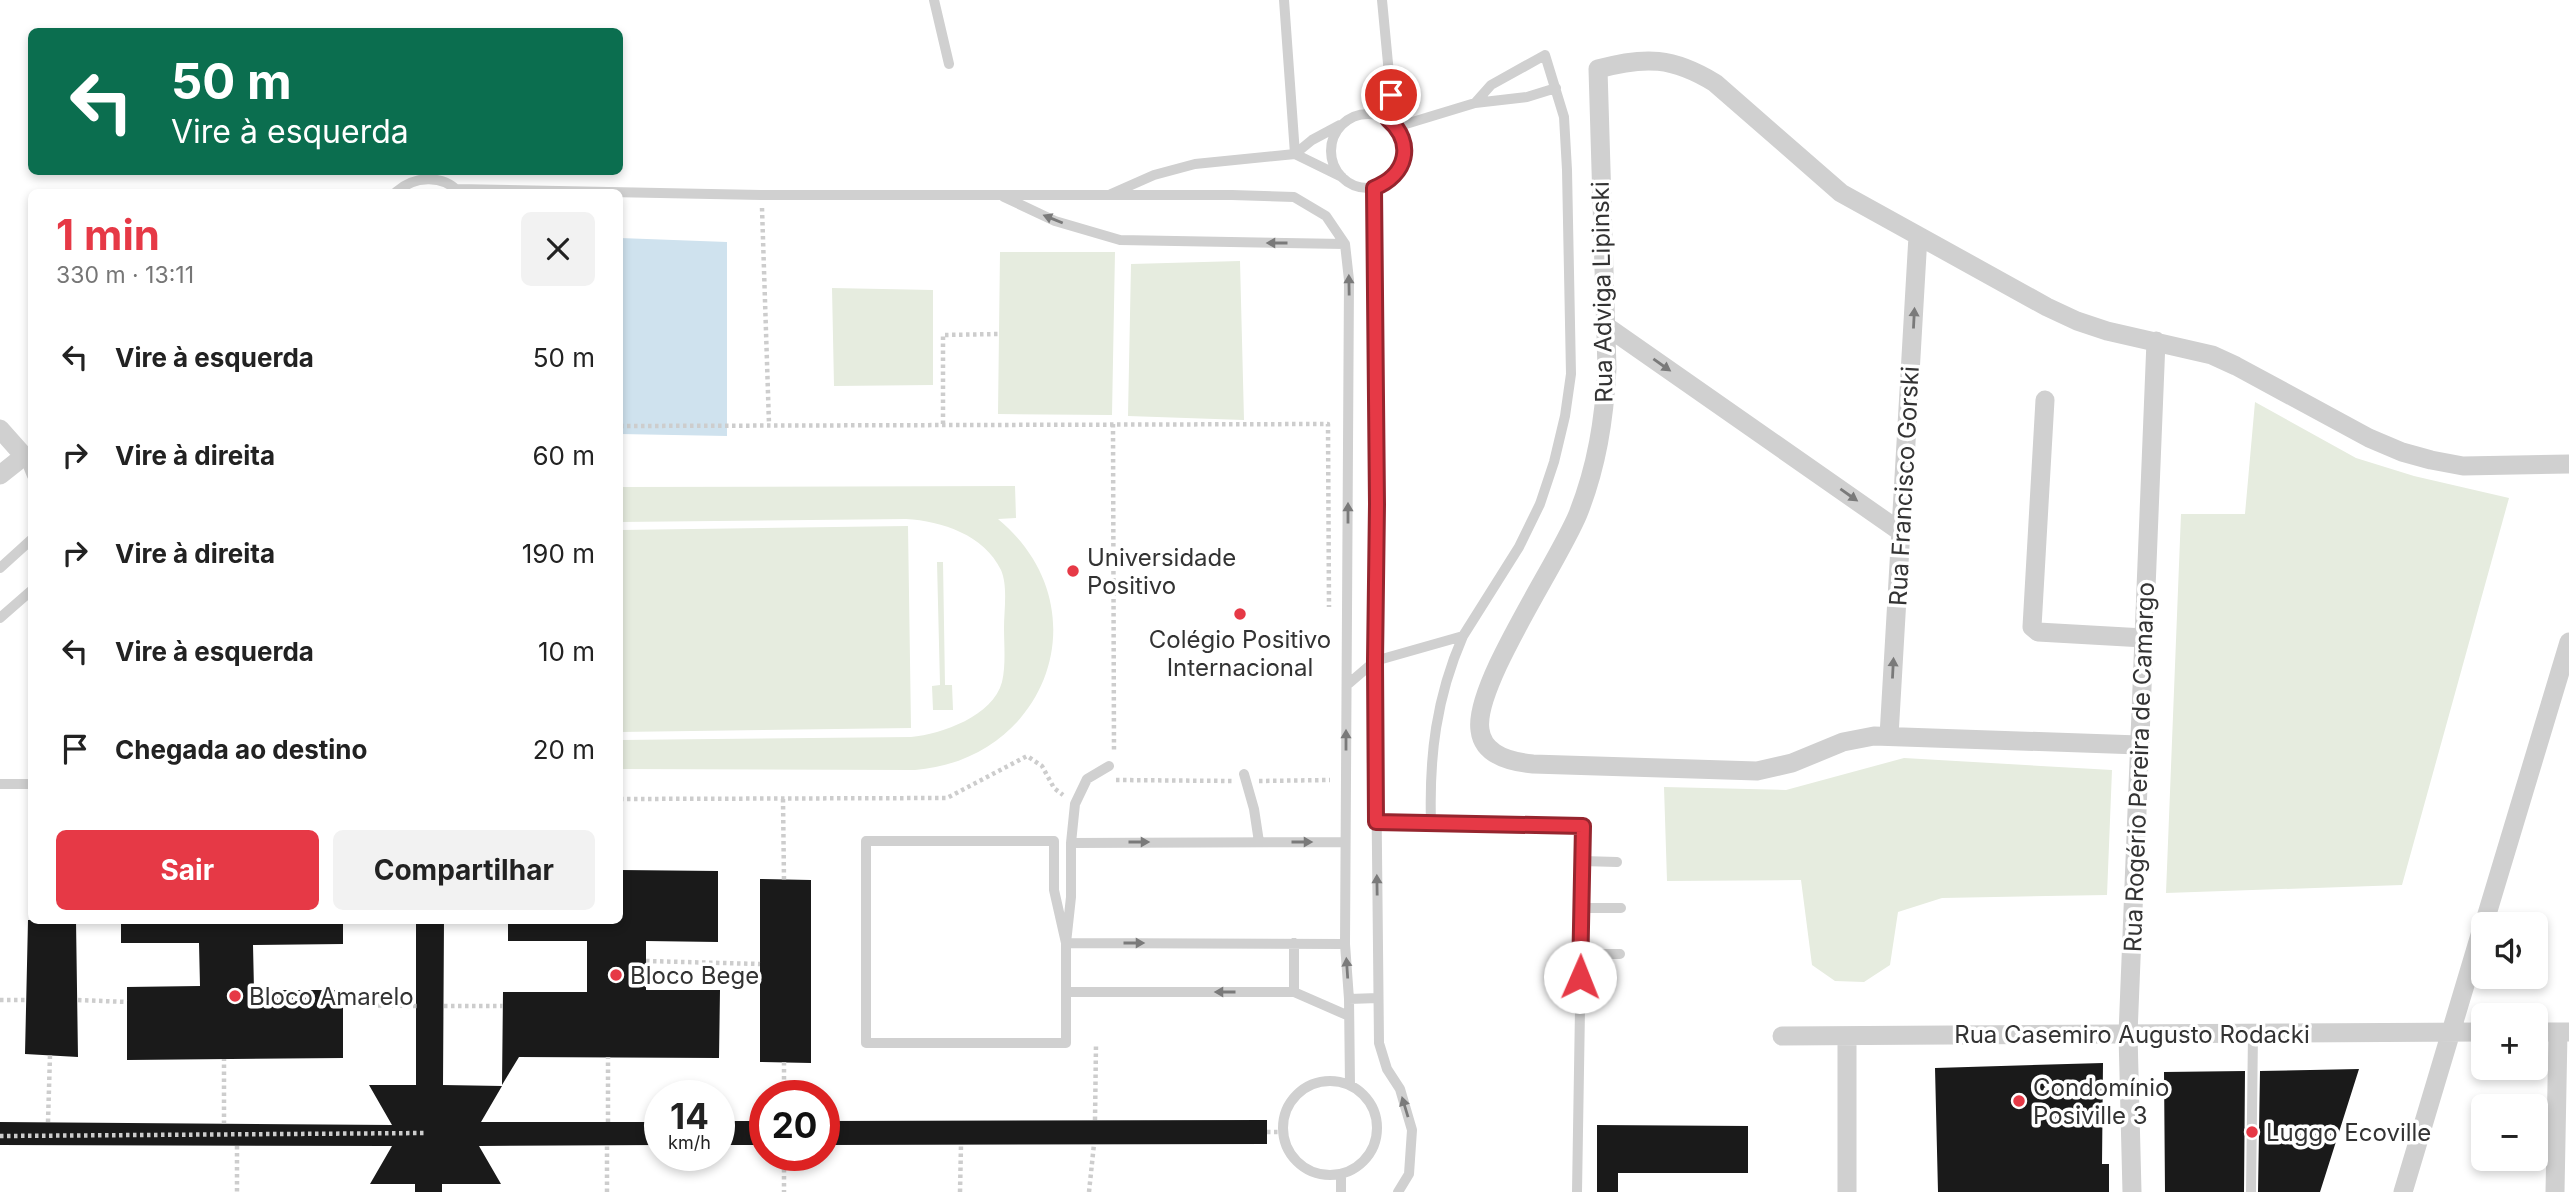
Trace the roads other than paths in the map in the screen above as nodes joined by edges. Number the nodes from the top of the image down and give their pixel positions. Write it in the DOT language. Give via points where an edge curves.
graph roads {
  1 [pos="934,0"];
  2 [pos="1284,0"];
  3 [pos="1382,0"];
  4 [pos="949,64"];
  5 [pos="1556,88"];
  6 [pos="1475,103"];
  7 [pos="1388,119"];
  8 [pos="1340,125"];
  9 [pos="1396,127"];
  10 [pos="1295,154"];
  11 [pos="1342,177"];
  12 [pos="1374,188"];
  13 [pos="400,189"];
  14 [pos="455,189"];
  15 [pos="623,193"];
  16 [pos="1107,195"];
  17 [pos="1002,196"];
  18 [pos="1918,236"];
  19 [pos="1345,244"];
  20 [pos="1606,326"];
  21 [pos="2156,341"];
  22 [pos="2045,400"];
  23 [pos="0,429"];
  24 [pos="28,457"];
  25 [pos="2569,464"];
  26 [pos="0,475"];
  27 [pos="1901,531"];
  28 [pos="28,543"];
  29 [pos="0,568"];
  30 [pos="28,594"];
  31 [pos="0,618"];
  32 [pos="1463,636"];
  33 [pos="2144,638"];
  34 [pos="2569,642"];
  35 [pos="1375,661"];
  36 [pos="1347,685"];
  37 [pos="1889,736"];
  38 [pos="2140,745"];
  39 [pos="1112,767"];
  40 [pos="1245,777"];
  41 [pos="0,784"];
  42 [pos="28,784"];
  43 [pos="1376,822"];
  44 [pos="1431,823"];
  45 [pos="1259,842"];
  46 [pos="1345,842"];
  47 [pos="1071,843"];
  48 [pos="1582,861"];
  49 [pos="1617,862"];
  50 [pos="1581,908"];
  51 [pos="1621,908"];
  52 [pos="2487,912"];
  53 [pos="1066,943"];
  54 [pos="1294,943"];
  55 [pos="1345,944"];
  56 [pos="1580,954"];
  57 [pos="1620,954"];
  58 [pos="2471,966"];
  59 [pos="1066,992"];
  60 [pos="1293,992"];
  61 [pos="1378,998"];
  62 [pos="1349,999"];
  63 [pos="1349,1016"];
  64 [pos="2471,1032"];
  65 [pos="2564,1032"];
  66 [pos="2451,1033"];
  67 [pos="2128,1034"];
  68 [pos="2253,1034"];
  69 [pos="1782,1036"];
  70 [pos="1847,1036"];
  71 [pos="1350,1085"];
  72 [pos="1341,1174"];
  73 [pos="1341,1192"];
  74 [pos="1398,1192"];
  75 [pos="1577,1192"];
  76 [pos="1847,1192"];
  77 [pos="2132,1192"];
  78 [pos="2251,1192"];
  79 [pos="2403,1192"];
  80 [pos="2555,1192"];
  1 -- 4 [label="lane"];
  2 -- 10 [label="lane"];
  3 -- 7 [label="lane" via="1391,95"];
  5 -- 6 [label="lane" via="1527,97"];
  5 -- 6 [label="lane" via="1545,55 1491,85"];
  5 -- 32 [label="lane" via="1564,117 1567,170 1571,374 1565,416 1540,504 1519,547"];
  6 -- 9 [label="lane"];
  7 -- 8 [label="lane" via="1371,113"];
  7 -- 9 [label="lane"];
  8 -- 10 [label="lane"];
  8 -- 11 [label="lane" via="1331,144 1332,162"];
  9 -- 12 [label="lane" via="1404,147 1403,161 1397,174"];
  10 -- 11 [label="lane"];
  10 -- 16 [label="lane" via="1195,164"];
  11 -- 12 [label="lane" via="1356,186"];
  12 -- 35 [label="lane"];
  13 -- 14 [label="lane" via="422,179 440,180"];
  15 -- 17 [label="lane"];
  16 -- 17 [label="lane"];
  16 -- 19 [label="lane" via="1294,197 1326,216"];
  19 -- 17 [label="lane, one-way" via="1120,240 1055,221"];
  18 -- 20 [label="street, Rua Adviga Lipinski" via="1833,187 1694,69 1649,60 1598,69"];
  18 -- 21 [label="street" via="2077,321"];
  27 -- 18 [label="street, Rua Francisco Gorski, one-way"];
  36 -- 19 [label="lane, one-way" via="1349,280"];
  20 -- 27 [label="street, one-way"];
  20 -- 37 [label="street, Rua Adviga Lipinski" via="1605,409 1591,478 1563,546 1490,682 1481,708 1482,741 1507,759 1533,764 1739,772 1791,763 1859,737"];
  21 -- 25 [label="street" via="2212,355 2402,452 2463,466"];
  21 -- 33 [label="street, Rua Rogério Pereira de Camargo"];
  22 -- 33 [label="street" via="2032,627 2038,632"];
  23 -- 24 [label="street"];
  24 -- 26 [label="street"];
  37 -- 27 [label="street, Rua Francisco Gorski, one-way"];
  28 -- 29 [label="lane"];
  30 -- 31 [label="lane"];
  32 -- 35 [label="lane"];
  32 -- 44 [label="lane" via="1448,670 1433,733"];
  33 -- 38 [label="street, Rua Rogério Pereira de Camargo"];
  34 -- 52 [label="street"];
  35 -- 36 [label="lane"];
  35 -- 43 [label="lane"];
  46 -- 36 [label="lane, one-way"];
  37 -- 38 [label="street"];
  38 -- 67 [label="street, Rua Rogério Pereira de Camargo"];
  39 -- 47 [label="lane" via="1087,779 1075,804"];
  40 -- 45 [label="lane"];
  41 -- 42 [label="lane"];
  43 -- 44 [label="lane"];
  61 -- 43 [label="lane, one-way"];
  44 -- 48 [label="lane" via="1583,826"];
  45 -- 46 [label="lane, one-way"];
  47 -- 45 [label="lane, one-way"];
  46 -- 55 [label="lane"];
  47 -- 53 [label="lane"];
  48 -- 49 [label="lane"];
  48 -- 50 [label="lane"];
  50 -- 51 [label="lane"];
  50 -- 56 [label="lane"];
  53 -- 54 [label="lane, one-way"];
  53 -- 59 [label="lane"];
  53 -- 59 [label="lane" via="1054,890 1054,841 866,841 866,1043 1066,1044"];
  54 -- 55 [label="lane"];
  54 -- 60 [label="lane"];
  62 -- 55 [label="lane, one-way"];
  56 -- 57 [label="lane"];
  56 -- 75 [label="lane"];
  58 -- 66 [label="street"];
  60 -- 59 [label="lane, one-way"];
  60 -- 63 [label="lane"];
  61 -- 62 [label="lane"];
  74 -- 61 [label="lane, one-way" via="1409,1174 1412,1130 1379,1043"];
  62 -- 63 [label="lane"];
  63 -- 71 [label="lane"];
  64 -- 66 [label="street, Rua Casemiro Augusto Rodacki"];
  65 -- 80 [label="street"];
  66 -- 68 [label="street, Rua Casemiro Augusto Rodacki"];
  66 -- 79 [label="street"];
  67 -- 68 [label="street, Rua Casemiro Augusto Rodacki"];
  67 -- 70 [label="street, Rua Casemiro Augusto Rodacki"];
  67 -- 77 [label="street, Rua Rogério Pereira de Camargo"];
  68 -- 78 [label="lane"];
  69 -- 70 [label="street, Rua Casemiro Augusto Rodacki"];
  70 -- 76 [label="street"];
  71 -- 72 [label="lane" via="1371,1104 1377,1133 1366,1159"];
  71 -- 72 [label="lane" via="1320,1081 1306,1087 1286,1110 1283,1132 1289,1151 1306,1169"];
  72 -- 73 [label="lane"];
}
